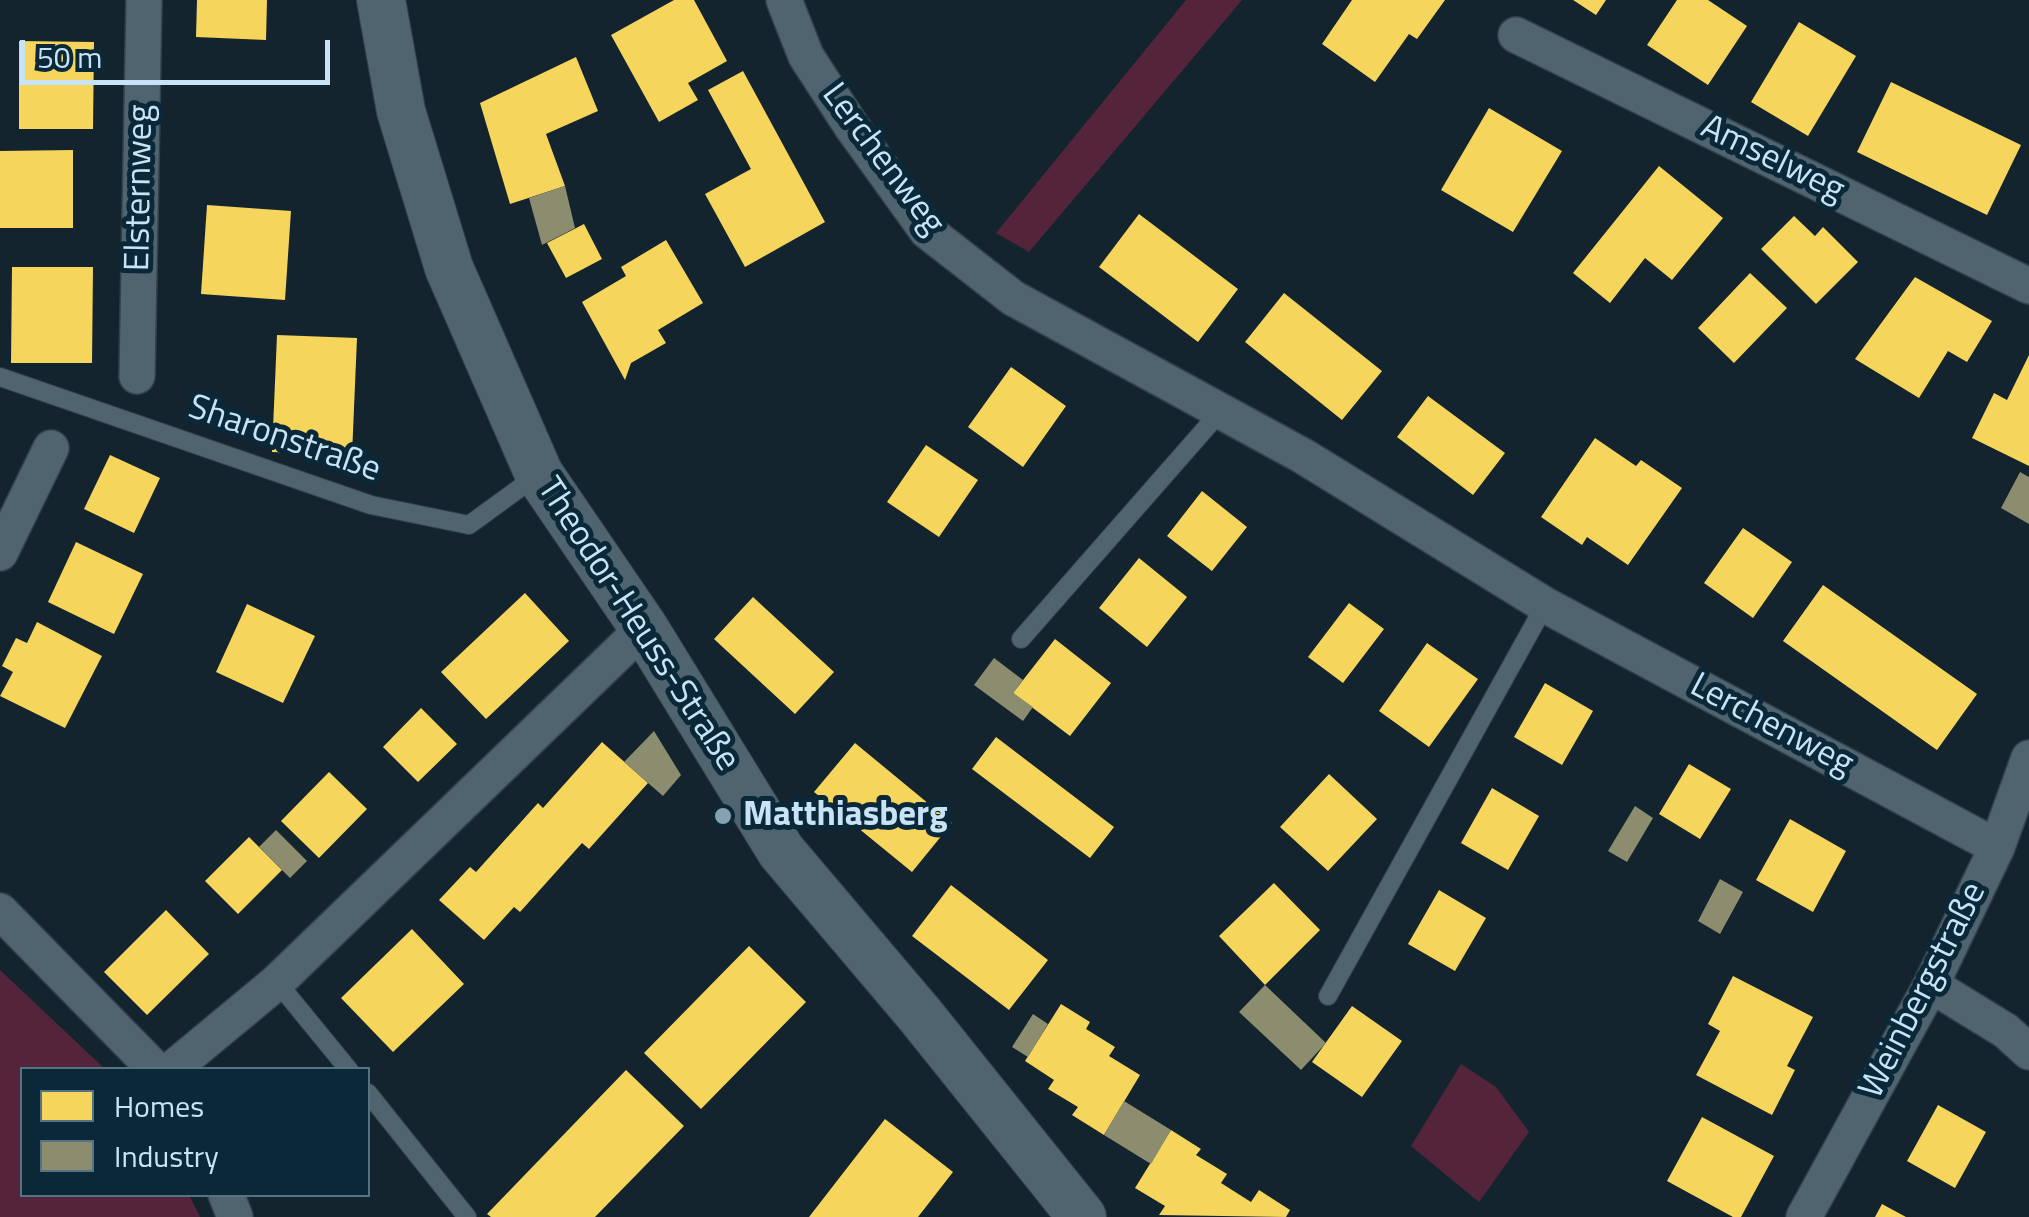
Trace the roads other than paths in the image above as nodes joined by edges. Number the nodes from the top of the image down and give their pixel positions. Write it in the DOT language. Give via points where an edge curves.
graph roads {
  1 [pos="144,0"];
  2 [pos="380,0"];
  3 [pos="784,0"];
  4 [pos="1516,35"];
  5 [pos="2029,286"];
  6 [pos="137,376"];
  7 [pos="0,377"];
  8 [pos="1220,412"];
  9 [pos="51,448"];
  10 [pos="540,474"];
  11 [pos="0,553"];
  12 [pos="1545,605"];
  13 [pos="644,628"];
  14 [pos="1021,639"];
  15 [pos="2029,758"];
  16 [pos="1996,848"];
  17 [pos="0,912"];
  18 [pos="278,982"];
  19 [pos="1930,985"];
  20 [pos="1328,996"];
  21 [pos="2029,1052"];
  22 [pos="153,1067"];
  23 [pos="176,1067"];
  24 [pos="346,1067"];
  25 [pos="370,1096"];
  26 [pos="467,1217"];
  27 [pos="1082,1217"];
  28 [pos="1804,1217"];
  1 -- 6 [label="street, Elsternweg"];
  2 -- 10 [label="street, Theodor-Heuss-Straße" via="401,112 449,268"];
  3 -- 8 [label="street, Lerchenweg" via="806,56 927,230 1013,298"];
  4 -- 5 [label="street, Amselweg"];
  7 -- 10 [label="lane, Sharonstraße" via="372,506 468,525"];
  8 -- 12 [label="street, Lerchenweg"];
  8 -- 14 [label="lane"];
  9 -- 11 [label="street"];
  10 -- 13 [label="street, Theodor-Heuss-Straße"];
  12 -- 16 [label="street, Lerchenweg"];
  12 -- 20 [label="lane"];
  13 -- 18 [label="street"];
  13 -- 27 [label="street, Theodor-Heuss-Straße" via="781,851"];
  15 -- 16 [label="street, Weinbergstraße"];
  16 -- 19 [label="street, Weinbergstraße"];
  17 -- 22 [label="street"];
  18 -- 23 [label="street"];
  18 -- 24 [label="lane"];
  19 -- 21 [label="street"];
  19 -- 28 [label="street, Weinbergstraße"];
  25 -- 26 [label="lane"];
}
